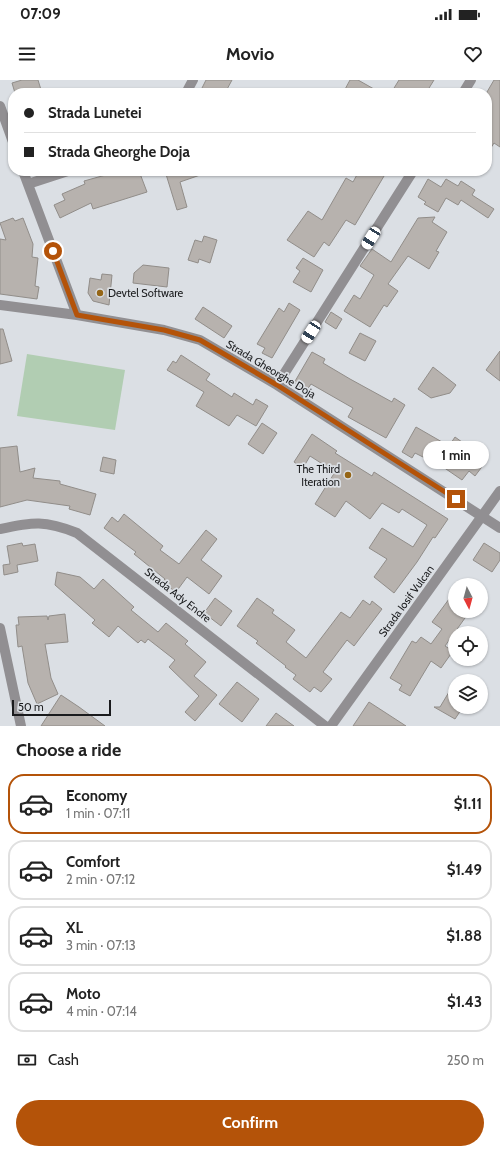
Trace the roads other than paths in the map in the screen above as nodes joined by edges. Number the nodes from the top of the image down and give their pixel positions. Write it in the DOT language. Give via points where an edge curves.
graph roads {
  1 [pos="0,106"];
  2 [pos="8,128"];
  3 [pos="25,176"];
  4 [pos="53,176"];
  5 [pos="410,176"];
  6 [pos="28,184"];
  7 [pos="0,305"];
  8 [pos="77,315"];
  9 [pos="277,385"];
  10 [pos="500,491"];
  11 [pos="482,516"];
  12 [pos="500,528"];
  13 [pos="0,529"];
  14 [pos="0,628"];
  15 [pos="20,726"];
  16 [pos="325,726"];
  17 [pos="331,726"];
  1 -- 2 [label="street"];
  3 -- 6 [label="street"];
  4 -- 6 [label="street"];
  5 -- 9 [label="street"];
  6 -- 8 [label="street"];
  7 -- 8 [label="street, Strada Gheorghe Doja"];
  8 -- 9 [label="street, Strada Gheorghe Doja" via="164,330 200,340"];
  9 -- 11 [label="street, Strada Gheorghe Doja"];
  10 -- 11 [label="street, Strada Iosif Vulcan"];
  11 -- 12 [label="street, Strada Gheorghe Doja"];
  11 -- 17 [label="street, Strada Iosif Vulcan"];
  13 -- 16 [label="street, Strada Ady Endre" via="44,522 77,533"];
  14 -- 15 [label="street"];
}
